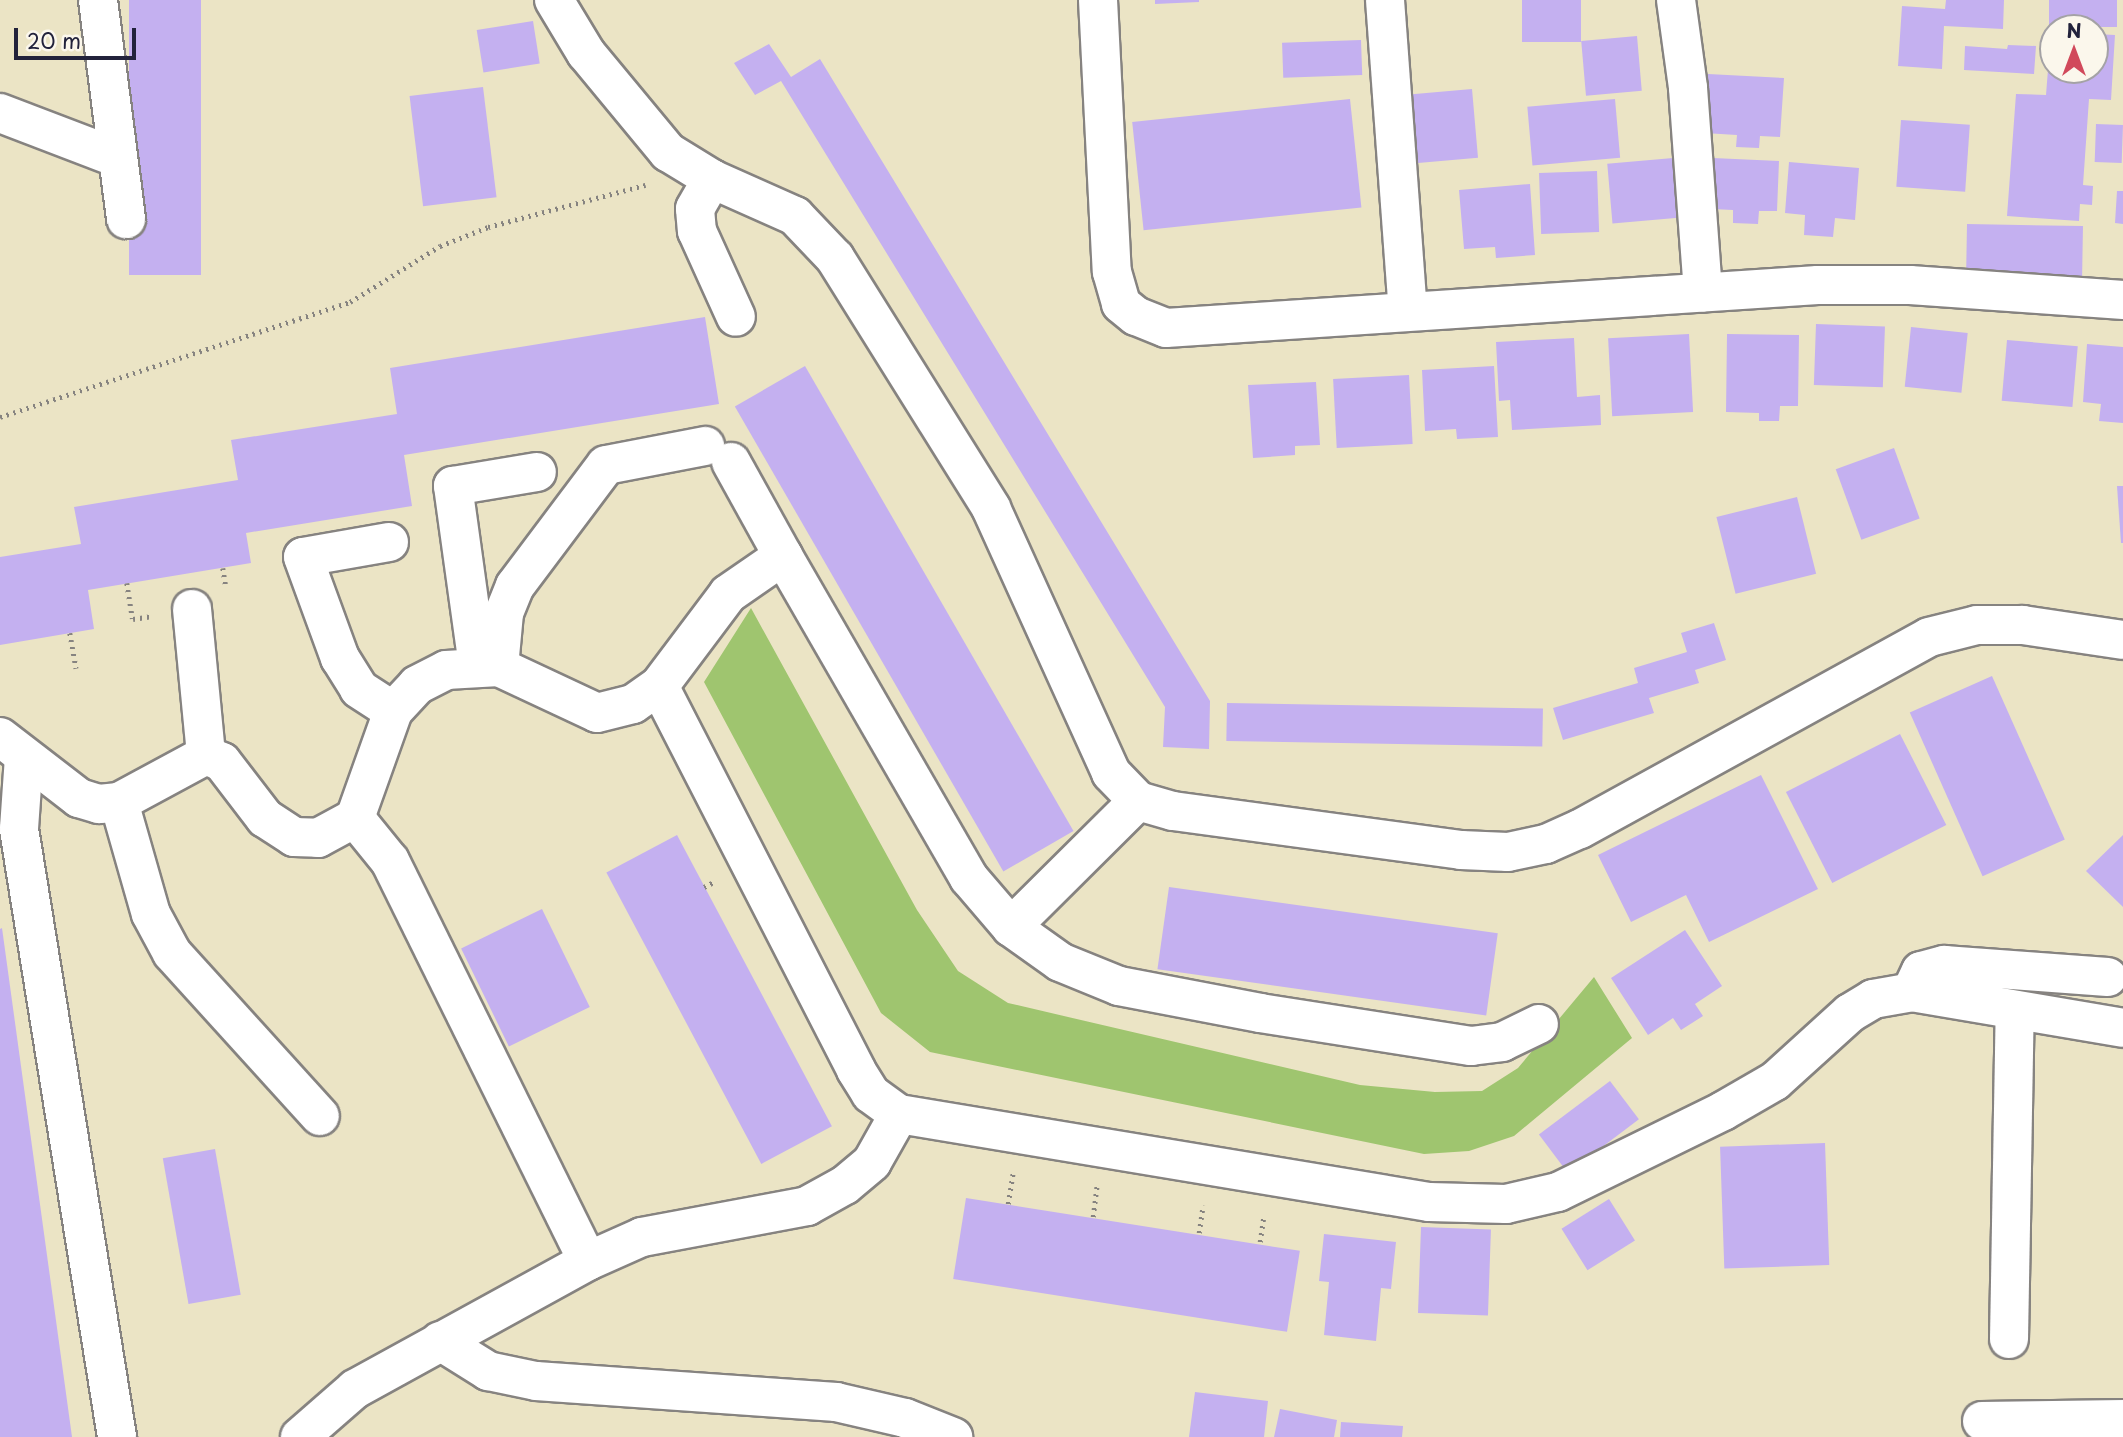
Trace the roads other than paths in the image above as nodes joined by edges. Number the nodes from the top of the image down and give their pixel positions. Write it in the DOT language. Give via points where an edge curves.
graph roads {
  1 [pos="98,0"];
  2 [pos="554,0"];
  3 [pos="1098,0"];
  4 [pos="1385,0"];
  5 [pos="1675,0"];
  6 [pos="0,113"];
  7 [pos="118,158"];
  8 [pos="704,175"];
  9 [pos="126,219"];
  10 [pos="1703,292"];
  11 [pos="2123,300"];
  12 [pos="1408,311"];
  13 [pos="736,317"];
  14 [pos="537,472"];
  15 [pos="389,542"];
  16 [pos="783,556"];
  17 [pos="192,609"];
  18 [pos="2123,640"];
  19 [pos="489,666"];
  20 [pos="659,686"];
  21 [pos="393,711"];
  22 [pos="12,747"];
  23 [pos="206,755"];
  24 [pos="1138,801"];
  25 [pos="119,802"];
  26 [pos="355,818"];
  27 [pos="1011,927"];
  28 [pos="2108,977"];
  29 [pos="1911,992"];
  30 [pos="2015,1010"];
  31 [pos="1539,1024"];
  32 [pos="2123,1028"];
  33 [pos="899,1114"];
  34 [pos="320,1116"];
  35 [pos="588,1261"];
  36 [pos="2009,1339"];
  37 [pos="440,1341"];
  38 [pos="2123,1419"];
  39 [pos="1982,1421"];
  40 [pos="117,1437"];
  41 [pos="300,1437"];
  42 [pos="953,1437"];
  1 -- 7 [label="street"];
  2 -- 8 [label="street" via="586,53 636,118 668,152"];
  3 -- 12 [label="street" via="1112,272 1121,304 1136,316 1166,328"];
  4 -- 12 [label="street"];
  5 -- 10 [label="street" via="1689,88"];
  6 -- 7 [label="street"];
  7 -- 9 [label="street"];
  8 -- 13 [label="street" via="695,209 697,231"];
  8 -- 24 [label="street" via="795,216 835,258 991,508 1111,773"];
  10 -- 11 [label="street" via="1910,285"];
  10 -- 12 [label="street"];
  14 -- 19 [label="street" via="453,486"];
  15 -- 21 [label="street" via="303,557 340,658 359,689"];
  16 -- 19 [label="street" via="718,454 606,466 515,586"];
  16 -- 20 [label="street" via="728,594"];
  16 -- 27 [label="street" via="969,878"];
  17 -- 23 [label="street"];
  18 -- 24 [label="street" via="2022,625 1977,625 1929,637 1580,829 1546,844 1508,852 1461,850 1187,813"];
  19 -- 20 [label="street" via="597,713 633,704"];
  19 -- 21 [label="street" via="446,670 417,685"];
  20 -- 33 [label="street" via="856,1070 871,1094"];
  21 -- 26 [label="street"];
  22 -- 25 [label="street" via="79,798"];
  22 -- 40 [label="street" via="19,829"];
  23 -- 25 [label="street"];
  23 -- 26 [label="street" via="222,762 265,818 293,837 318,838"];
  24 -- 27 [label="street"];
  25 -- 34 [label="street" via="151,914 173,953"];
  26 -- 35 [label="street" via="390,861"];
  27 -- 31 [label="street" via="1060,962 1119,986 1260,1013 1471,1046 1502,1042"];
  28 -- 29 [label="street" via="1944,965 1921,971"];
  29 -- 30 [label="street"];
  29 -- 33 [label="street" via="1873,999 1850,1013 1775,1081 1646,1152 1558,1192 1506,1204 1429,1202"];
  30 -- 32 [label="street"];
  30 -- 36 [label="street"];
  33 -- 35 [label="street" via="872,1162 845,1185 807,1206 642,1237"];
  35 -- 37 [label="street"];
  37 -- 41 [label="street" via="355,1389"];
  37 -- 42 [label="street" via="488,1371 536,1381 836,1402 905,1418"];
  38 -- 39 [label="street"];
}
